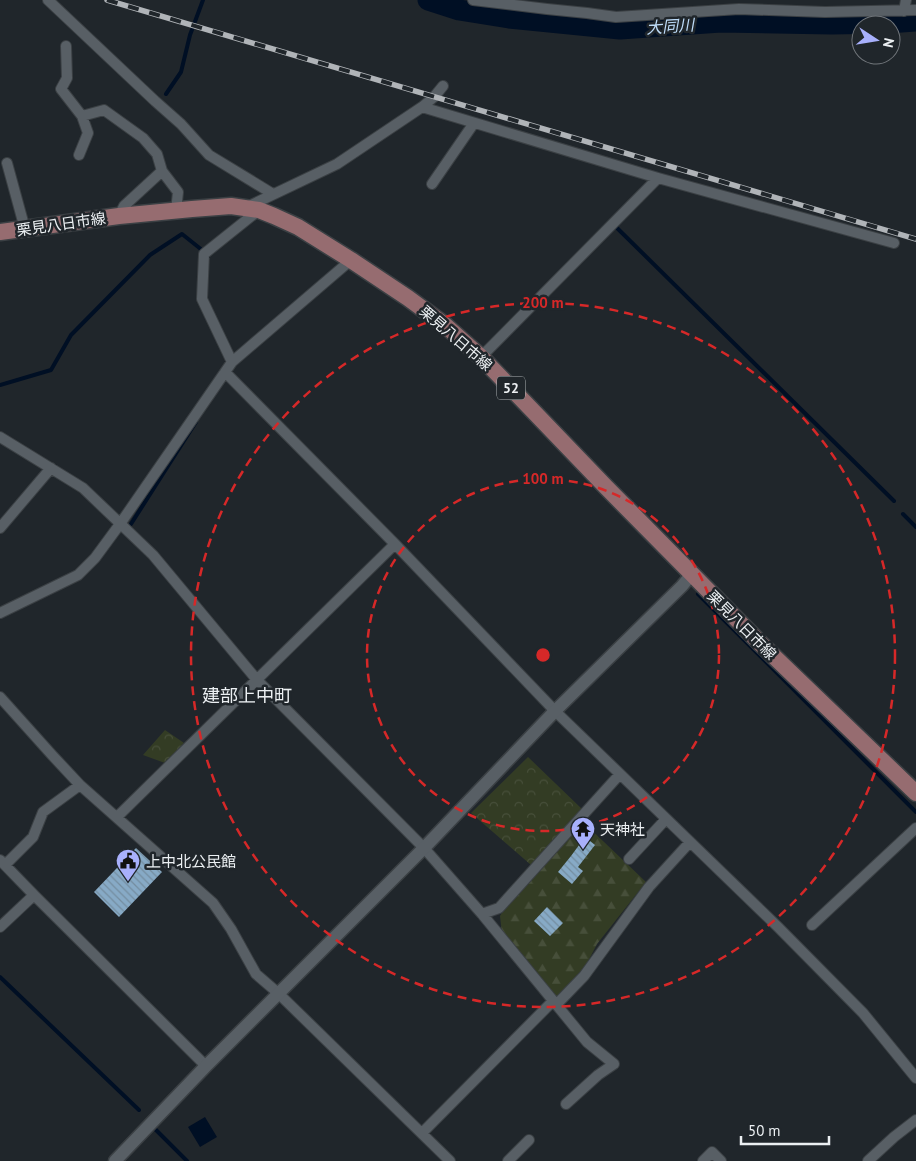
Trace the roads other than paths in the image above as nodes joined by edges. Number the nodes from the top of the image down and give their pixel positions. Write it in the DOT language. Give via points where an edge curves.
graph roads {
  1 [pos="48,0"];
  2 [pos="473,0"];
  3 [pos="906,0"];
  4 [pos="916,10"];
  5 [pos="904,11"];
  6 [pos="66,46"];
  7 [pos="443,86"];
  8 [pos="422,107"];
  9 [pos="82,116"];
  10 [pos="474,123"];
  11 [pos="79,155"];
  12 [pos="7,163"];
  13 [pos="162,171"];
  14 [pos="658,178"];
  15 [pos="432,184"];
  16 [pos="274,194"];
  17 [pos="252,209"];
  18 [pos="176,211"];
  19 [pos="119,216"];
  20 [pos="25,229"];
  21 [pos="0,232"];
  22 [pos="894,243"];
  23 [pos="351,260"];
  24 [pos="480,357"];
  25 [pos="232,362"];
  26 [pos="225,372"];
  27 [pos="0,437"];
  28 [pos="50,468"];
  29 [pos="120,524"];
  30 [pos="0,528"];
  31 [pos="395,544"];
  32 [pos="691,575"];
  33 [pos="0,613"];
  34 [pos="257,680"];
  35 [pos="0,696"];
  36 [pos="555,711"];
  37 [pos="620,774"];
  38 [pos="80,784"];
  39 [pos="916,793"];
  40 [pos="117,817"];
  41 [pos="666,819"];
  42 [pos="916,828"];
  43 [pos="690,842"];
  44 [pos="424,848"];
  45 [pos="629,859"];
  46 [pos="2,862"];
  47 [pos="34,895"];
  48 [pos="482,914"];
  49 [pos="812,924"];
  50 [pos="0,927"];
  51 [pos="278,993"];
  52 [pos="555,1003"];
  53 [pos="206,1066"];
  54 [pos="916,1078"];
  55 [pos="566,1104"];
  56 [pos="916,1120"];
  57 [pos="422,1133"];
  58 [pos="529,1140"];
  59 [pos="115,1161"];
  60 [pos="450,1161"];
  61 [pos="508,1161"];
  62 [pos="703,1161"];
  63 [pos="720,1161"];
  64 [pos="868,1161"];
  1 -- 16 [label="street" via="181,124 209,155"];
  2 -- 5 [label="street" via="616,17 739,9"];
  3 -- 5 [label="street"];
  4 -- 5 [label="street"];
  6 -- 9 [label="street" via="67,78 61,89"];
  7 -- 8 [label="street"];
  8 -- 10 [label="street"];
  8 -- 16 [label="street" via="337,164"];
  9 -- 11 [label="street" via="88,133"];
  9 -- 13 [label="street" via="104,110 143,138 157,154"];
  10 -- 14 [label="street"];
  10 -- 15 [label="street"];
  12 -- 20 [label="street"];
  13 -- 18 [label="street" via="178,192"];
  13 -- 19 [label="street" via="124,206"];
  14 -- 22 [label="street"];
  14 -- 24 [label="street"];
  16 -- 17 [label="street"];
  17 -- 18 [label="main road, 栗見八日市線 / 52" via="231,206"];
  17 -- 23 [label="main road, 栗見八日市線 / 52" via="298,227"];
  17 -- 25 [label="street" via="204,254 202,299"];
  18 -- 19 [label="main road, 栗見八日市線 / 52"];
  19 -- 20 [label="main road, 栗見八日市線 / 52"];
  20 -- 21 [label="main road, 栗見八日市線 / 52"];
  23 -- 24 [label="main road, 栗見八日市線 / 52" via="446,326"];
  23 -- 25 [label="street"];
  24 -- 32 [label="main road, 栗見八日市線 / 52"];
  25 -- 26 [label="street"];
  26 -- 29 [label="street"];
  26 -- 31 [label="street"];
  27 -- 28 [label="street"];
  28 -- 29 [label="street" via="83,488"];
  28 -- 30 [label="street"];
  29 -- 33 [label="street" via="78,575"];
  29 -- 34 [label="street" via="153,555"];
  31 -- 34 [label="street"];
  31 -- 36 [label="street"];
  32 -- 36 [label="street"];
  32 -- 39 [label="main road, 栗見八日市線 / 52"];
  34 -- 40 [label="street"];
  34 -- 44 [label="street"];
  35 -- 38 [label="street"];
  36 -- 37 [label="street"];
  36 -- 44 [label="street"];
  37 -- 41 [label="street"];
  37 -- 48 [label="street" via="499,908"];
  38 -- 40 [label="street"];
  38 -- 46 [label="street" via="43,812 33,837"];
  40 -- 51 [label="street" via="213,903 256,974"];
  41 -- 43 [label="street"];
  41 -- 45 [label="street"];
  42 -- 49 [label="street"];
  43 -- 52 [label="street" via="648,886 584,976"];
  43 -- 54 [label="street" via="863,1013"];
  44 -- 48 [label="street"];
  44 -- 51 [label="street"];
  46 -- 47 [label="street"];
  47 -- 50 [label="street"];
  47 -- 53 [label="street"];
  48 -- 52 [label="street"];
  51 -- 53 [label="street"];
  51 -- 57 [label="street"];
  52 -- 55 [label="street" via="587,1042 614,1064"];
  52 -- 57 [label="street"];
  53 -- 59 [label="street"];
  56 -- 64 [label="street"];
  57 -- 60 [label="street"];
  58 -- 61 [label="street"];
  62 -- 63 [label="street" via="712,1152"];
}
